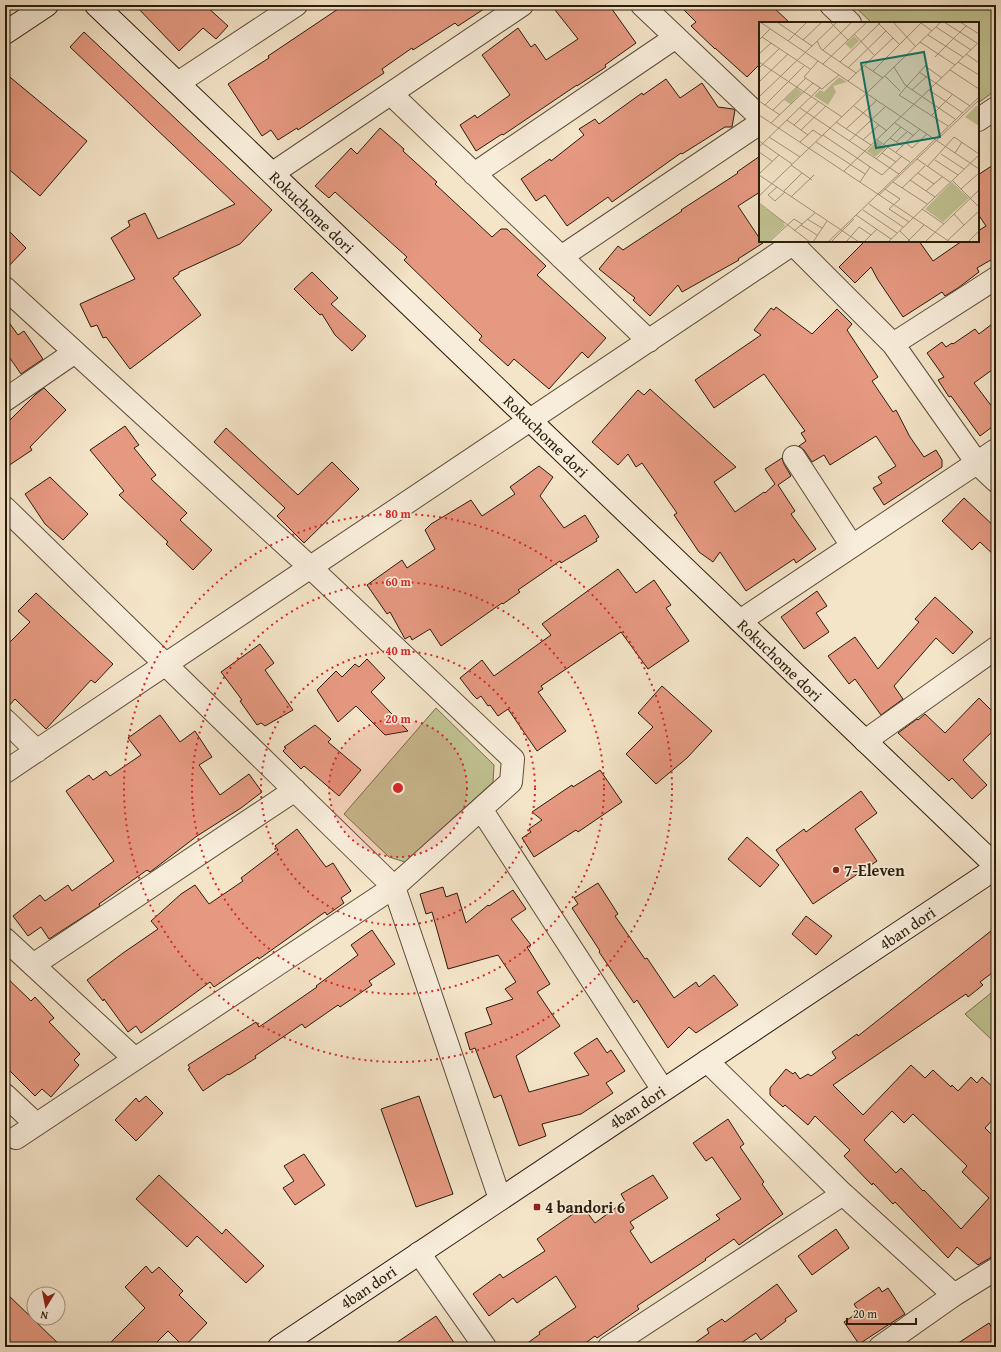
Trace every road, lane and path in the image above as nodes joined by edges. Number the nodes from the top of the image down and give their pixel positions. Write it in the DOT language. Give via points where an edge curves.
graph roads {
  1 [pos="47,5"];
  2 [pos="96,5"];
  3 [pos="296,5"];
  4 [pos="522,5"];
  5 [pos="642,5"];
  6 [pos="831,5"];
  7 [pos="849,22"];
  8 [pos="5,33"];
  9 [pos="676,37"];
  10 [pos="178,83"];
  11 [pos="391,94"];
  12 [pos="996,108"];
  13 [pos="759,116"];
  14 [pos="979,119"];
  15 [pos="759,124"];
  16 [pos="273,174"];
  17 [pos="474,174"];
  18 [pos="795,242"];
  19 [pos="561,257"];
  20 [pos="996,278"];
  21 [pos="5,288"];
  22 [pos="648,341"];
  23 [pos="893,344"];
  24 [pos="75,352"];
  25 [pos="5,400"];
  26 [pos="529,420"];
  27 [pos="996,450"];
  28 [pos="794,457"];
  29 [pos="977,463"];
  30 [pos="996,482"];
  31 [pos="5,508"];
  32 [pos="852,546"];
  33 [pos="310,567"];
  34 [pos="740,621"];
  35 [pos="996,648"];
  36 [pos="166,664"];
  37 [pos="5,720"];
  38 [pos="865,741"];
  39 [pos="37,751"];
  40 [pos="5,772"];
  41 [pos="295,790"];
  42 [pos="481,809"];
  43 [pos="996,867"];
  44 [pos="394,887"];
  45 [pos="5,939"];
  46 [pos="33,965"];
  47 [pos="135,1059"];
  48 [pos="708,1060"];
  49 [pos="663,1090"];
  50 [pos="5,1095"];
  51 [pos="36,1124"];
  52 [pos="16,1138"];
  53 [pos="843,1194"];
  54 [pos="500,1199"];
  55 [pos="419,1253"];
  56 [pos="996,1269"];
  57 [pos="954,1295"];
  58 [pos="279,1347"];
  59 [pos="485,1347"];
  60 [pos="609,1347"];
  61 [pos="880,1347"];
  1 -- 8 [label="street"];
  2 -- 10 [label="street, Rokuchome dori"];
  3 -- 10 [label="street"];
  4 -- 11 [label="street"];
  5 -- 9 [label="street"];
  6 -- 7 [label="street"];
  9 -- 13 [label="street"];
  9 -- 17 [label="street"];
  10 -- 16 [label="street, Rokuchome dori"];
  11 -- 16 [label="street"];
  11 -- 17 [label="street"];
  12 -- 14 [label="street"];
  15 -- 19 [label="street"];
  16 -- 26 [label="street, Rokuchome dori"];
  17 -- 19 [label="street"];
  18 -- 22 [label="street"];
  18 -- 23 [label="street"];
  19 -- 22 [label="street"];
  20 -- 23 [label="street"];
  21 -- 24 [label="street"];
  22 -- 26 [label="street"];
  23 -- 29 [label="street"];
  24 -- 25 [label="street"];
  24 -- 33 [label="street"];
  26 -- 33 [label="street"];
  26 -- 34 [label="street, Rokuchome dori"];
  27 -- 29 [label="street"];
  28 -- 32 [label="street"];
  29 -- 30 [label="street"];
  29 -- 32 [label="street"];
  31 -- 36 [label="street"];
  32 -- 34 [label="street"];
  33 -- 36 [label="street"];
  33 -- 42 [label="street" via="513,759 511,782"];
  34 -- 38 [label="street, Rokuchome dori"];
  35 -- 38 [label="street"];
  36 -- 39 [label="street"];
  36 -- 41 [label="street"];
  37 -- 39 [label="street"];
  38 -- 43 [label="street, Rokuchome dori"];
  39 -- 40 [label="street"];
  41 -- 44 [label="street"];
  41 -- 46 [label="street"];
  42 -- 44 [label="street"];
  42 -- 49 [label="street"];
  43 -- 48 [label="street, 4ban dori"];
  44 -- 47 [label="street"];
  44 -- 54 [label="street"];
  45 -- 46 [label="street"];
  46 -- 47 [label="street"];
  47 -- 51 [label="street"];
  48 -- 49 [label="street, 4ban dori"];
  48 -- 53 [label="street"];
  49 -- 54 [label="street, 4ban dori"];
  50 -- 51 [label="street"];
  51 -- 52 [label="street"];
  53 -- 57 [label="street"];
  53 -- 60 [label="street"];
  54 -- 55 [label="street, 4ban dori"];
  55 -- 58 [label="street, 4ban dori"];
  55 -- 59 [label="street"];
  56 -- 57 [label="street"];
  57 -- 61 [label="street"];
}
